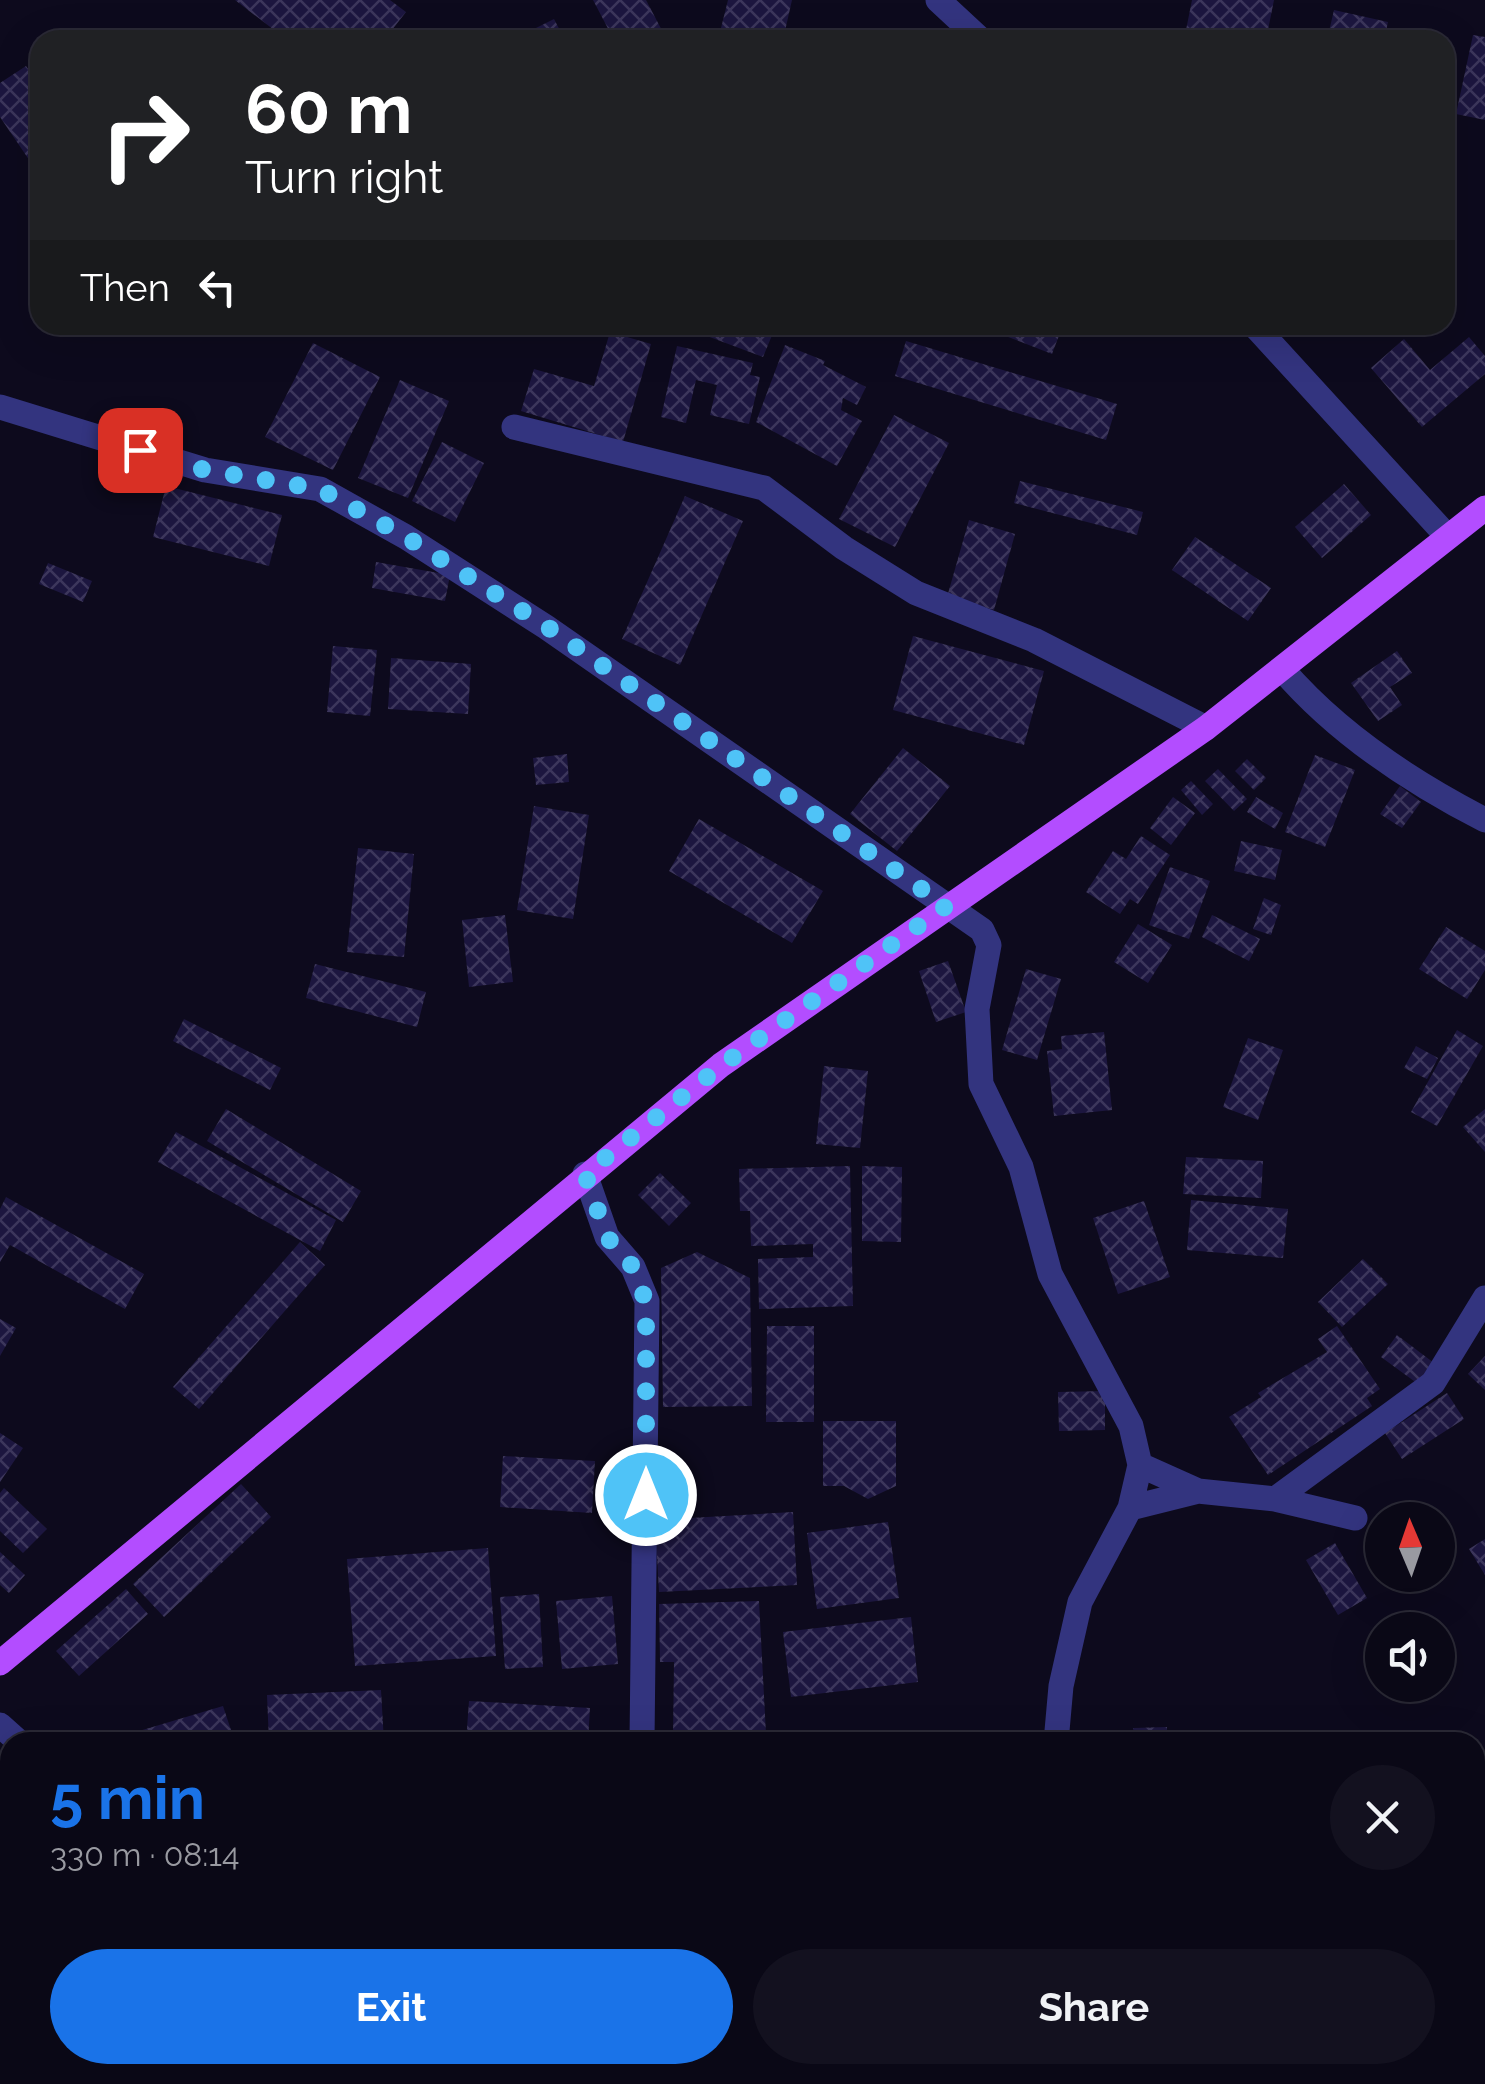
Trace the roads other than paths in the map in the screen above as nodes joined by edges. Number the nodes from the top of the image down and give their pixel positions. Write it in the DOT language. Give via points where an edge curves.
graph roads {
  1 [pos="938,0"];
  2 [pos="970,30"];
  3 [pos="1263,335"];
  4 [pos="0,407"];
  5 [pos="514,427"];
  6 [pos="1485,508"];
  7 [pos="1448,536"];
  8 [pos="1282,669"];
  9 [pos="1206,728"];
  10 [pos="1485,820"];
  11 [pos="946,906"];
  12 [pos="585,1174"];
  13 [pos="1485,1298"];
  14 [pos="1140,1465"];
  15 [pos="1198,1491"];
  16 [pos="1275,1498"];
  17 [pos="1130,1508"];
  18 [pos="1355,1518"];
  19 [pos="0,1664"];
  20 [pos="642,1732"];
  21 [pos="1057,1732"];
  1 -- 2 [label="street"];
  3 -- 7 [label="street"];
  4 -- 11 [label="street" via="205,470 320,489 546,626"];
  5 -- 9 [label="street" via="764,488 916,593 1034,640"];
  6 -- 7 [label="main road"];
  7 -- 8 [label="main road"];
  8 -- 9 [label="main road"];
  8 -- 10 [label="street" via="1336,724"];
  9 -- 11 [label="main road"];
  11 -- 12 [label="main road" via="722,1065"];
  11 -- 14 [label="street" via="982,930 989,945 977,1009 982,1084 1021,1167 1050,1274 1132,1426"];
  12 -- 19 [label="main road"];
  12 -- 20 [label="street" via="607,1237 633,1267 646,1302"];
  13 -- 16 [label="street" via="1433,1382"];
  14 -- 15 [label="street"];
  14 -- 17 [label="street"];
  15 -- 16 [label="street"];
  15 -- 17 [label="street"];
  16 -- 18 [label="street"];
  17 -- 21 [label="street" via="1080,1602"];
}
